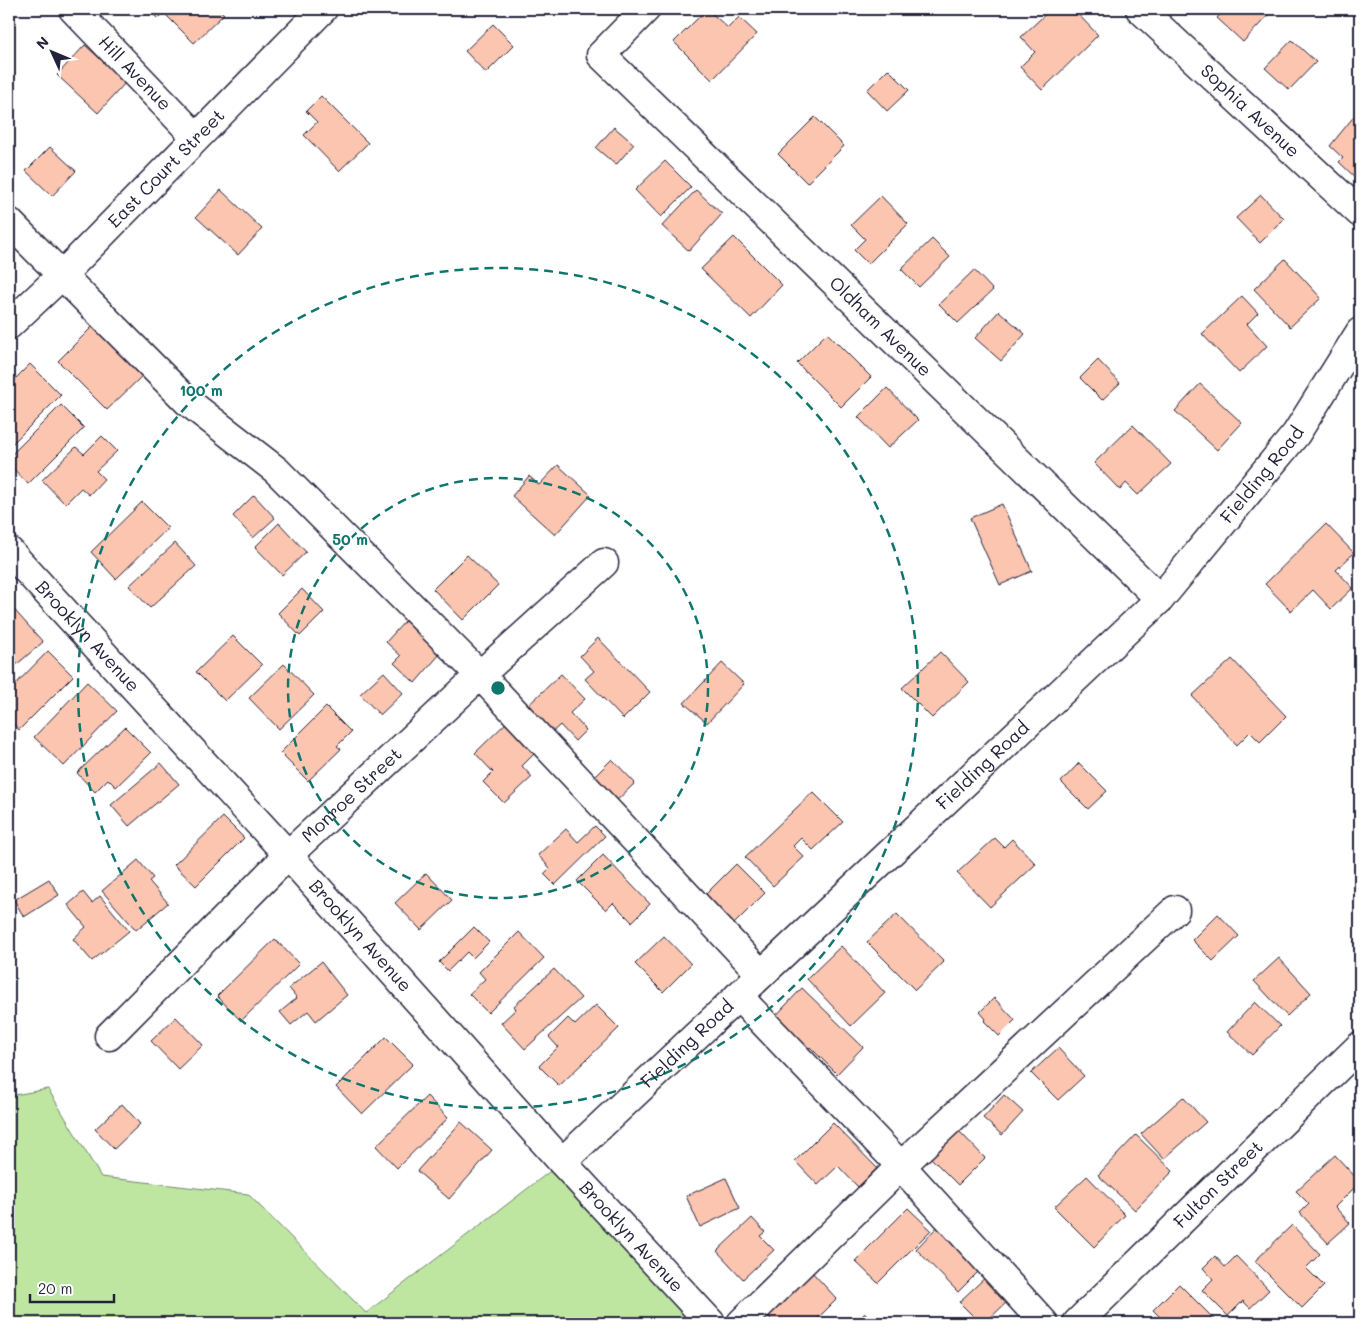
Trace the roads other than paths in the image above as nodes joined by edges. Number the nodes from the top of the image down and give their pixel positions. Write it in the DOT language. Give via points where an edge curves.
graph roads {
  1 [pos="73,9"];
  2 [pos="323,9"];
  3 [pos="646,9"];
  4 [pos="1140,9"];
  5 [pos="196,137"];
  6 [pos="1360,214"];
  7 [pos="9,222"];
  8 [pos="62,275"];
  9 [pos="9,325"];
  10 [pos="1360,332"];
  11 [pos="9,551"];
  12 [pos="604,563"];
  13 [pos="1160,599"];
  14 [pos="480,675"];
  15 [pos="288,856"];
  16 [pos="1174,910"];
  17 [pos="761,974"];
  18 [pos="738,996"];
  19 [pos="109,1036"];
  20 [pos="1360,1046"];
  21 [pos="562,1162"];
  22 [pos="901,1166"];
  23 [pos="711,1323"];
  24 [pos="740,1323"];
  25 [pos="1044,1323"];
  26 [pos="1078,1323"];
  1 -- 5 [label="street, Hill Avenue"];
  2 -- 5 [label="street, East Court Street"];
  3 -- 13 [label="street, Oldham Avenue" via="601,55"];
  4 -- 6 [label="street, Sophia Avenue"];
  5 -- 8 [label="street, East Court Street"];
  7 -- 8 [label="street"];
  8 -- 9 [label="street, East Court Street"];
  8 -- 14 [label="street" via="188,402 276,470"];
  10 -- 13 [label="street, Fielding Road" via="1296,434"];
  11 -- 15 [label="street, Brooklyn Avenue"];
  12 -- 14 [label="street, Monroe Street"];
  13 -- 17 [label="street, Fielding Road"];
  14 -- 15 [label="street, Monroe Street"];
  14 -- 17 [label="street"];
  15 -- 19 [label="street, Monroe Street"];
  15 -- 21 [label="street, Brooklyn Avenue"];
  16 -- 22 [label="street"];
  17 -- 18 [label="street, Fielding Road"];
  18 -- 21 [label="street, Fielding Road"];
  18 -- 22 [label="street"];
  20 -- 26 [label="street, Fulton Street"];
  21 -- 23 [label="street, Brooklyn Avenue"];
  22 -- 24 [label="street"];
  22 -- 25 [label="street"];
}
